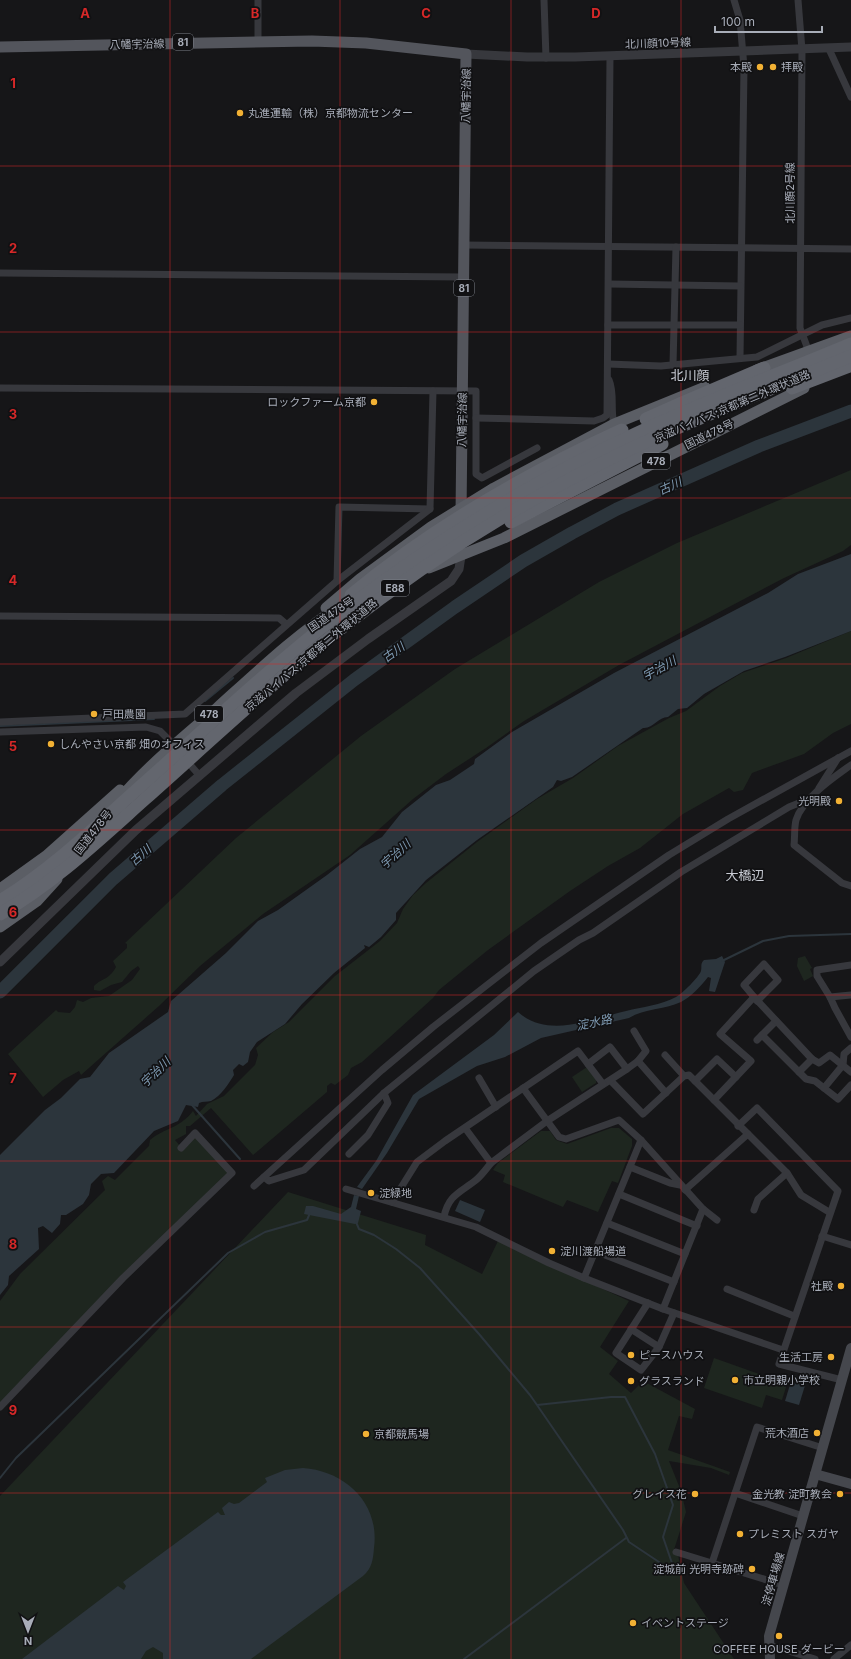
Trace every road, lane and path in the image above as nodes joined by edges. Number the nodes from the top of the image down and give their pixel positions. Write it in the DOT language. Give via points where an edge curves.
graph roads {
  1 [pos="258,0"];
  2 [pos="544,0"];
  3 [pos="734,0"];
  4 [pos="798,0"];
  5 [pos="258,41"];
  6 [pos="0,47"];
  7 [pos="851,47"];
  8 [pos="829,49"];
  9 [pos="802,50"];
  10 [pos="742,52"];
  11 [pos="466,54"];
  12 [pos="610,56"];
  13 [pos="546,58"];
  14 [pos="851,97"];
  15 [pos="464,245"];
  16 [pos="609,246"];
  17 [pos="676,247"];
  18 [pos="741,248"];
  19 [pos="801,248"];
  20 [pos="851,249"];
  21 [pos="0,272"];
  22 [pos="464,277"];
  23 [pos="609,284"];
  24 [pos="675,285"];
  25 [pos="740,286"];
  26 [pos="851,318"];
  27 [pos="608,325"];
  28 [pos="674,325"];
  29 [pos="740,325"];
  30 [pos="803,335"];
  31 [pos="851,336"];
  32 [pos="851,344"];
  33 [pos="809,352"];
  34 [pos="740,358"];
  35 [pos="850,363"];
  36 [pos="608,364"];
  37 [pos="673,365"];
  38 [pos="764,368"];
  39 [pos="608,376"];
  40 [pos="0,388"];
  41 [pos="432,391"];
  42 [pos="463,391"];
  43 [pos="476,418"];
  44 [pos="614,424"];
  45 [pos="537,448"];
  46 [pos="461,507"];
  47 [pos="430,509"];
  48 [pos="446,552"];
  49 [pos="461,556"];
  50 [pos="337,581"];
  51 [pos="317,599"];
  52 [pos="325,609"];
  53 [pos="0,616"];
  54 [pos="286,624"];
  55 [pos="270,671"];
  56 [pos="140,717"];
  57 [pos="0,722"];
  58 [pos="140,726"];
  59 [pos="0,732"];
  60 [pos="173,744"];
  61 [pos="851,751"];
  62 [pos="838,758"];
  63 [pos="851,765"];
  64 [pos="199,775"];
  65 [pos="815,794"];
  66 [pos="809,799"];
  67 [pos="851,886"];
  68 [pos="0,889"];
  69 [pos="0,901"];
  70 [pos="0,914"];
  71 [pos="0,927"];
  72 [pos="0,962"];
  73 [pos="851,965"];
  74 [pos="851,995"];
  75 [pos="830,996"];
  76 [pos="756,999"];
  77 [pos="776,1021"];
  78 [pos="634,1031"];
  79 [pos="851,1037"];
  80 [pos="851,1048"];
  81 [pos="665,1055"];
  82 [pos="812,1059"];
  83 [pos="638,1061"];
  84 [pos="588,1064"];
  85 [pos="843,1065"];
  86 [pos="627,1069"];
  87 [pos="799,1072"];
  88 [pos="851,1072"];
  89 [pos="684,1076"];
  90 [pos="736,1076"];
  91 [pos="479,1078"];
  92 [pos="611,1081"];
  93 [pos="695,1081"];
  94 [pos="603,1084"];
  95 [pos="851,1085"];
  96 [pos="523,1088"];
  97 [pos="824,1088"];
  98 [pos="384,1093"];
  99 [pos="666,1093"];
  100 [pos="714,1100"];
  101 [pos="496,1107"];
  102 [pos="546,1121"];
  103 [pos="738,1126"];
  104 [pos="465,1128"];
  105 [pos="748,1134"];
  106 [pos="641,1140"];
  107 [pos="181,1148"];
  108 [pos="349,1154"];
  109 [pos="492,1163"];
  110 [pos="630,1167"];
  111 [pos="787,1173"];
  112 [pos="264,1177"];
  113 [pos="254,1186"];
  114 [pos="683,1187"];
  115 [pos="346,1189"];
  116 [pos="619,1194"];
  117 [pos="392,1202"];
  118 [pos="703,1209"];
  119 [pos="754,1210"];
  120 [pos="829,1212"];
  121 [pos="444,1217"];
  122 [pos="717,1220"];
  123 [pos="607,1223"];
  124 [pos="697,1226"];
  125 [pos="822,1236"];
  126 [pos="851,1245"];
  127 [pos="595,1252"];
  128 [pos="685,1254"];
  129 [pos="584,1278"];
  130 [pos="674,1282"];
  131 [pos="727,1289"];
  132 [pos="648,1303"];
  133 [pos="663,1309"];
  134 [pos="674,1313"];
  135 [pos="794,1316"];
  136 [pos="631,1329"];
  137 [pos="659,1347"];
  138 [pos="851,1348"];
  139 [pos="782,1350"];
  140 [pos="842,1380"];
  141 [pos="0,1407"];
  142 [pos="823,1448"];
  143 [pos="815,1474"];
  144 [pos="851,1484"];
  145 [pos="735,1493"];
  146 [pos="803,1516"];
  147 [pos="676,1552"];
  148 [pos="712,1563"];
  149 [pos="784,1586"];
  150 [pos="769,1645"];
  151 [pos="851,1645"];
  152 [pos="770,1659"];
  153 [pos="815,1659"];
  154 [pos="834,1659"];
  1 -- 5 [label="street"];
  2 -- 13 [label="street"];
  3 -- 10 [label="street" via="740,20"];
  4 -- 9 [label="street, 北川顔2号線"];
  5 -- 6 [label="main road, 八幡宇治線 / 81"];
  5 -- 11 [label="main road, 八幡宇治線 / 81" via="366,43"];
  7 -- 8 [label="street, 北川顔10号線"];
  8 -- 9 [label="street, 北川顔10号線"];
  8 -- 14 [label="street"];
  9 -- 10 [label="street, 北川顔10号線"];
  9 -- 19 [label="street, 北川顔2号線"];
  10 -- 12 [label="street, 北川顔10号線"];
  10 -- 18 [label="street" via="744,67"];
  11 -- 13 [label="street, 北川顔10号線"];
  11 -- 15 [label="main road, 八幡宇治線 / 81"];
  12 -- 13 [label="street, 北川顔10号線"];
  12 -- 16 [label="street"];
  15 -- 16 [label="street"];
  15 -- 22 [label="main road, 八幡宇治線 / 81"];
  16 -- 17 [label="street"];
  16 -- 23 [label="street"];
  17 -- 18 [label="street"];
  17 -- 24 [label="street"];
  18 -- 19 [label="street"];
  18 -- 25 [label="street"];
  19 -- 20 [label="street"];
  19 -- 30 [label="street, 北川顔2号線" via="800,328"];
  21 -- 22 [label="street"];
  22 -- 42 [label="main road, 八幡宇治線 / 81"];
  23 -- 24 [label="street"];
  23 -- 27 [label="street"];
  24 -- 25 [label="street"];
  24 -- 28 [label="street"];
  25 -- 29 [label="street"];
  26 -- 30 [label="street" via="822,326"];
  27 -- 28 [label="street"];
  27 -- 36 [label="street"];
  28 -- 29 [label="street"];
  28 -- 37 [label="street"];
  29 -- 34 [label="street"];
  30 -- 33 [label="street, 北川顔2号線"];
  30 -- 34 [label="street" via="757,357"];
  31 -- 33 [label="highway, 国道478号 / 478"];
  32 -- 55 [label="highway, 京滋バイパス;京都第二外環状道路 / E88, bridge" via="673,417 614,444 524,492 401,569"];
  33 -- 38 [label="highway, 国道478号 / 478"];
  34 -- 37 [label="street"];
  35 -- 48 [label="highway, bridge" via="664,443 473,542"];
  35 -- 48 [label="highway, 京滋バイパス;京都第二外環状道路 / E88, bridge" via="729,406 627,450 529,502"];
  35 -- 49 [label="highway, 国道478号 / 478" via="504,538"];
  36 -- 37 [label="street"];
  36 -- 39 [label="street"];
  38 -- 44 [label="highway, 国道478号 / 478" via="678,397"];
  38 -- 55 [label="highway, bridge" via="589,446 486,501 430,535 384,568 336,608"];
  39 -- 43 [label="street" via="607,414 594,421"];
  39 -- 44 [label="street" via="613,389"];
  40 -- 41 [label="street"];
  41 -- 42 [label="street"];
  41 -- 47 [label="street"];
  42 -- 43 [label="street" via="476,391"];
  42 -- 46 [label="main road, 八幡宇治線 / 81"];
  43 -- 45 [label="street" via="476,474 482,478"];
  44 -- 46 [label="highway, 国道478号 / 478"];
  46 -- 49 [label="main road, 八幡宇治線 / 81"];
  46 -- 52 [label="highway, 国道478号 / 478" via="395,553"];
  47 -- 50 [label="street"];
  47 -- 50 [label="street" via="338,507"];
  48 -- 70 [label="highway, 京滋バイパス;京都第二外環状道路 / E88, bridge" via="374,602 309,654 84,853 36,891"];
  49 -- 60 [label="highway, 国道478号 / 478" via="344,603 306,630"];
  49 -- 64 [label="street" via="459,569 451,581 368,638 296,693"];
  50 -- 51 [label="street"];
  51 -- 52 [label="street"];
  51 -- 54 [label="street"];
  52 -- 60 [label="highway, 国道478号 / 478"];
  53 -- 54 [label="street" via="279,618"];
  54 -- 56 [label="street" via="185,714"];
  55 -- 69 [label="highway, 京滋バイパス;京都第二外環状道路 / E88, bridge" via="78,843 48,868"];
  56 -- 57 [label="street"];
  56 -- 58 [label="street"];
  58 -- 59 [label="street"];
  58 -- 60 [label="street" via="160,731"];
  60 -- 64 [label="street"];
  60 -- 68 [label="highway, 国道478号 / 478" via="73,834"];
  60 -- 71 [label="highway, 国道478号 / 478" via="125,791 48,890"];
  61 -- 62 [label="street"];
  62 -- 65 [label="street"];
  62 -- 112 [label="street" via="669,855 541,943 427,1032"];
  63 -- 65 [label="street"];
  64 -- 72 [label="street" via="136,830"];
  65 -- 66 [label="street"];
  66 -- 67 [label="street" via="796,821 794,845 842,883"];
  66 -- 98 [label="street" via="789,807 681,872 534,970"];
  73 -- 75 [label="street" via="817,970 817,976"];
  74 -- 75 [label="street"];
  75 -- 79 [label="street"];
  76 -- 76 [label="street" via="778,980 764,964 744,985"];
  76 -- 77 [label="street"];
  76 -- 90 [label="street" via="720,1034 751,1061"];
  77 -- 82 [label="street"];
  77 -- 87 [label="street" via="760,1038"];
  78 -- 83 [label="street" via="646,1051"];
  80 -- 85 [label="street" via="844,1054"];
  81 -- 89 [label="street"];
  82 -- 85 [label="street" via="819,1062 830,1055"];
  82 -- 87 [label="street"];
  83 -- 86 [label="street"];
  83 -- 99 [label="street"];
  84 -- 86 [label="street" via="610,1047"];
  84 -- 94 [label="street"];
  84 -- 96 [label="street" via="578,1051"];
  85 -- 88 [label="street"];
  85 -- 97 [label="street"];
  86 -- 92 [label="street"];
  87 -- 97 [label="street" via="806,1079 815,1081"];
  89 -- 93 [label="street" via="690,1075"];
  89 -- 99 [label="street"];
  90 -- 93 [label="street" via="718,1059"];
  90 -- 100 [label="street"];
  91 -- 101 [label="street"];
  92 -- 94 [label="street"];
  92 -- 99 [label="street" via="643,1114"];
  93 -- 100 [label="street"];
  94 -- 102 [label="street"];
  95 -- 97 [label="street" via="838,1099"];
  96 -- 101 [label="street"];
  96 -- 102 [label="street"];
  98 -- 108 [label="street" via="388,1103 368,1135"];
  98 -- 112 [label="street" via="304,1170 269,1181"];
  100 -- 103 [label="street"];
  101 -- 104 [label="street"];
  102 -- 106 [label="street" via="559,1137 566,1139 619,1120"];
  102 -- 109 [label="street"];
  103 -- 105 [label="street"];
  103 -- 120 [label="street" via="757,1108 838,1191"];
  104 -- 109 [label="street"];
  104 -- 117 [label="street" via="417,1162"];
  105 -- 111 [label="street"];
  105 -- 114 [label="street"];
  106 -- 110 [label="street"];
  106 -- 114 [label="street"];
  107 -- 141 [label="street" via="195,1133 232,1173 123,1278"];
  109 -- 121 [label="street" via="477,1179 452,1197"];
  110 -- 114 [label="street"];
  110 -- 116 [label="street"];
  111 -- 119 [label="street" via="758,1199"];
  111 -- 120 [label="street" via="801,1195"];
  112 -- 113 [label="street"];
  114 -- 118 [label="street"];
  115 -- 117 [label="street"];
  116 -- 123 [label="street"];
  116 -- 124 [label="street"];
  117 -- 121 [label="street"];
  118 -- 122 [label="street"];
  118 -- 124 [label="street"];
  120 -- 125 [label="street"];
  121 -- 129 [label="street" via="476,1227"];
  123 -- 127 [label="street"];
  123 -- 128 [label="street"];
  124 -- 128 [label="street"];
  125 -- 126 [label="street"];
  125 -- 135 [label="street"];
  127 -- 129 [label="street"];
  127 -- 130 [label="street"];
  128 -- 130 [label="street"];
  129 -- 132 [label="street"];
  130 -- 133 [label="street"];
  131 -- 135 [label="street"];
  132 -- 133 [label="street"];
  132 -- 136 [label="street"];
  133 -- 134 [label="street"];
  134 -- 137 [label="street"];
  134 -- 139 [label="street"];
  135 -- 139 [label="street"];
  136 -- 137 [label="street"];
  136 -- 137 [label="street" via="616,1353 641,1370"];
  138 -- 140 [label="main road, 淀停車場線"];
  139 -- 140 [label="street" via="779,1364"];
  140 -- 142 [label="main road, 淀停車場線"];
  142 -- 143 [label="main road, 淀停車場線"];
  142 -- 145 [label="street" via="757,1427"];
  143 -- 144 [label="main road"];
  143 -- 146 [label="main road, 淀停車場線"];
  145 -- 146 [label="street"];
  145 -- 148 [label="street"];
  146 -- 149 [label="main road, 淀停車場線"];
  147 -- 148 [label="street"];
  148 -- 149 [label="street"];
  149 -- 150 [label="main road, 淀停車場線" via="769,1636"];
  150 -- 152 [label="main road, 淀停車場線"];
  150 -- 153 [label="street"];
  151 -- 154 [label="street"];
}
